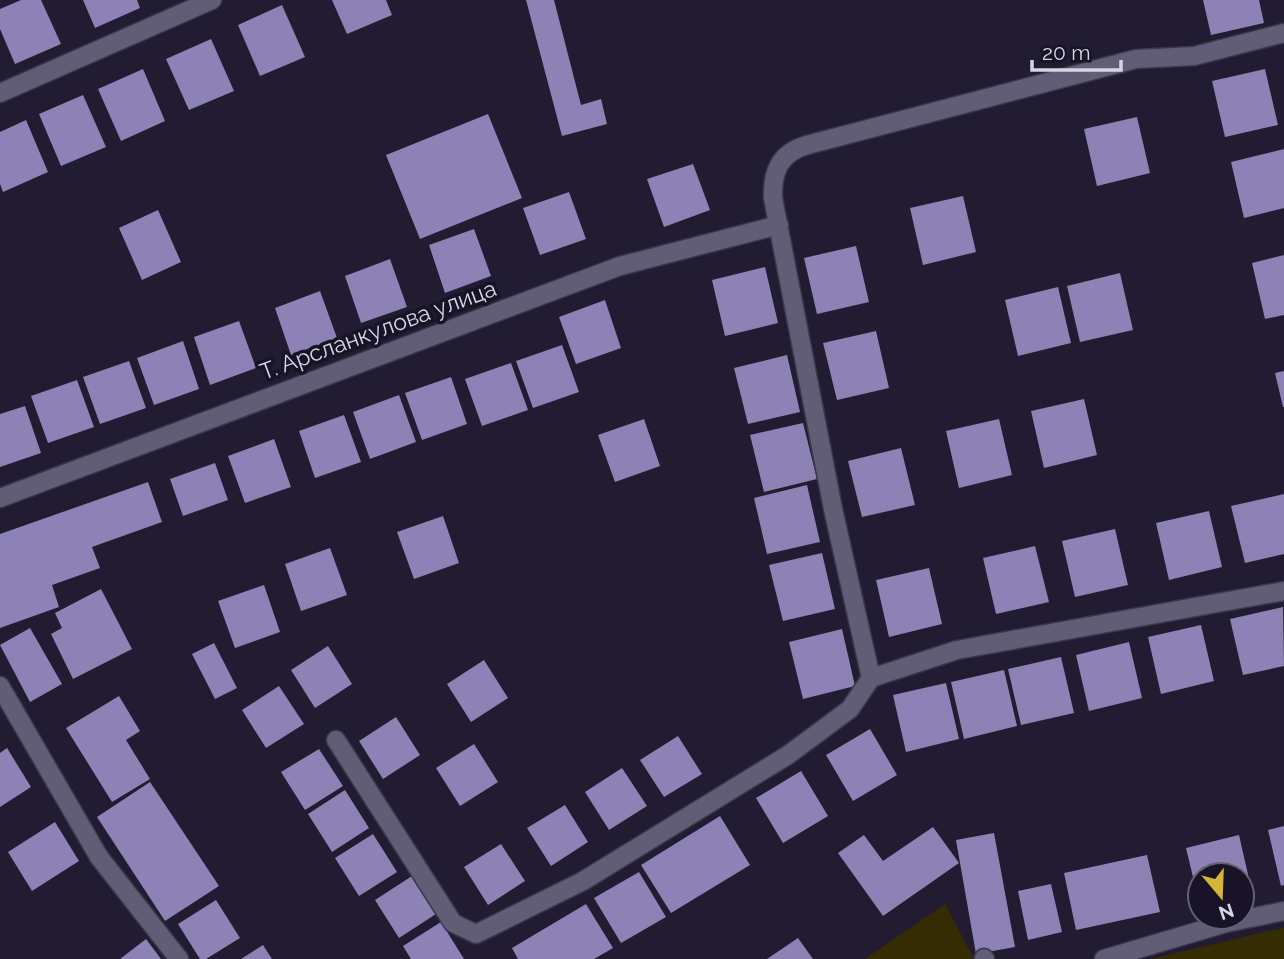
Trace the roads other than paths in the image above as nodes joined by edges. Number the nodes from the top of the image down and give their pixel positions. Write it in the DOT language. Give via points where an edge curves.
graph roads {
  1 [pos="212,0"];
  2 [pos="1284,33"];
  3 [pos="0,93"];
  4 [pos="779,225"];
  5 [pos="0,498"];
  6 [pos="1284,590"];
  7 [pos="871,678"];
  8 [pos="0,686"];
  9 [pos="335,740"];
  10 [pos="1284,911"];
  11 [pos="180,959"];
  12 [pos="1104,959"];
  1 -- 3 [label="street"];
  2 -- 4 [label="street" via="1194,56 1136,59 797,148 775,170 772,198"];
  4 -- 5 [label="street, Т. Арсланкулова улица" via="620,266"];
  4 -- 7 [label="street" via="833,509"];
  6 -- 7 [label="street" via="957,650"];
  7 -- 9 [label="street" via="850,709 788,755 583,881 476,934 453,923"];
  8 -- 11 [label="street" via="99,857"];
  10 -- 12 [label="street"];
}
